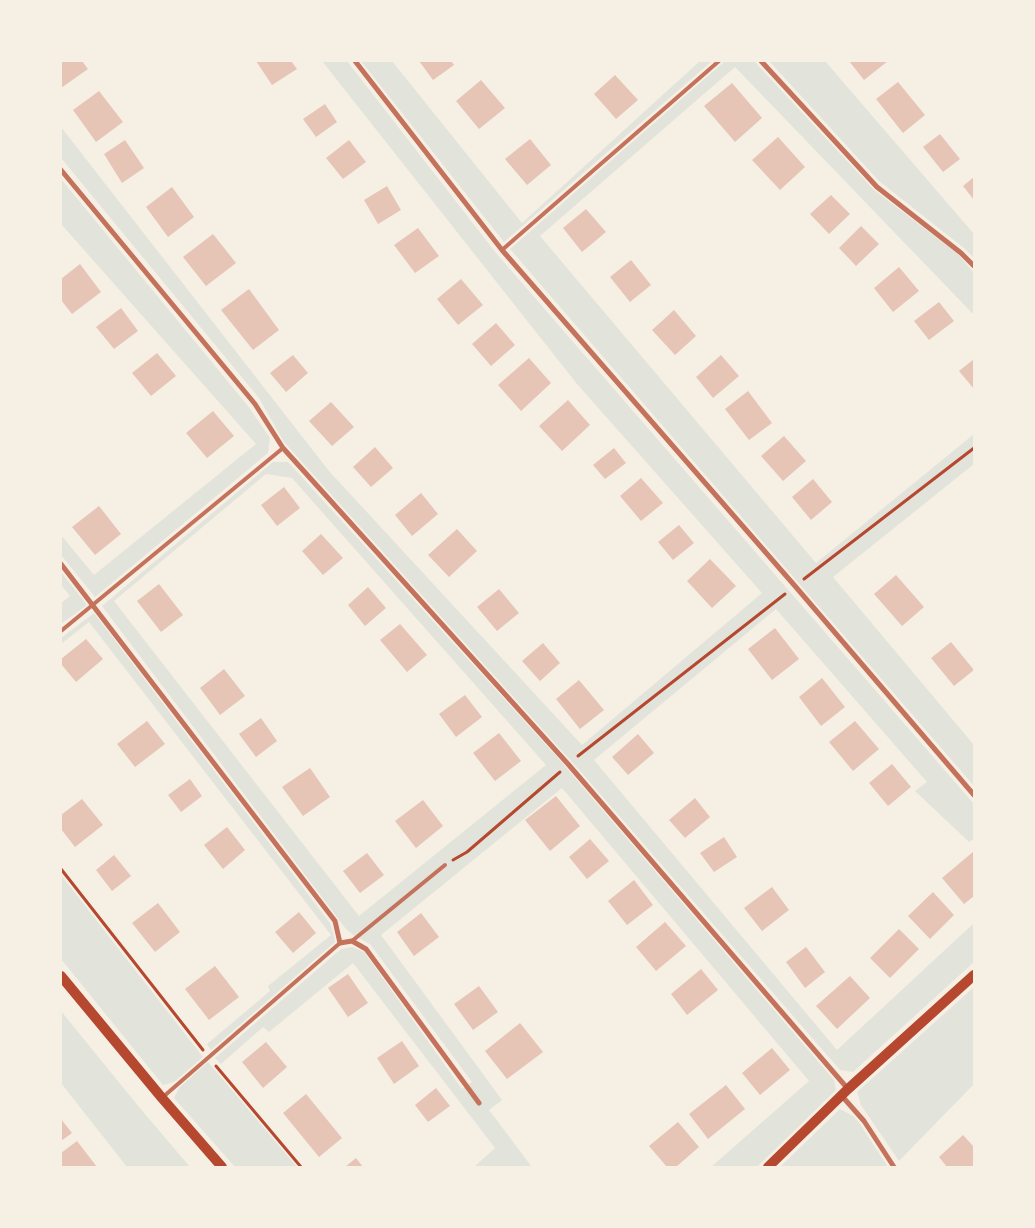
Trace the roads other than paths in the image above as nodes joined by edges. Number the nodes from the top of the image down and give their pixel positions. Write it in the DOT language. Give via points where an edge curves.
graph roads {
  1 [pos="355,61"];
  2 [pos="719,61"];
  3 [pos="761,61"];
  4 [pos="61,170"];
  5 [pos="502,250"];
  6 [pos="974,266"];
  7 [pos="282,448"];
  8 [pos="61,564"];
  9 [pos="94,606"];
  10 [pos="61,631"];
  11 [pos="974,795"];
  12 [pos="445,866"];
  13 [pos="352,941"];
  14 [pos="340,943"];
  15 [pos="974,975"];
  16 [pos="61,976"];
  17 [pos="844,1092"];
  18 [pos="162,1098"];
  19 [pos="480,1103"];
  20 [pos="222,1167"];
  21 [pos="768,1167"];
  22 [pos="894,1167"];
  1 -- 5 [label="street"];
  2 -- 5 [label="lane"];
  3 -- 6 [label="street" via="877,187 962,252"];
  4 -- 7 [label="street" via="255,404"];
  5 -- 11 [label="street"];
  7 -- 9 [label="lane"];
  7 -- 17 [label="street" via="568,764"];
  8 -- 9 [label="street"];
  9 -- 10 [label="lane"];
  9 -- 14 [label="street" via="334,921"];
  12 -- 13 [label="lane"];
  13 -- 14 [label="street"];
  13 -- 19 [label="street" via="366,949"];
  14 -- 18 [label="lane"];
  15 -- 17 [label="main road"];
  16 -- 18 [label="main road"];
  17 -- 21 [label="main road"];
  17 -- 22 [label="street"];
  18 -- 20 [label="main road"];
}
